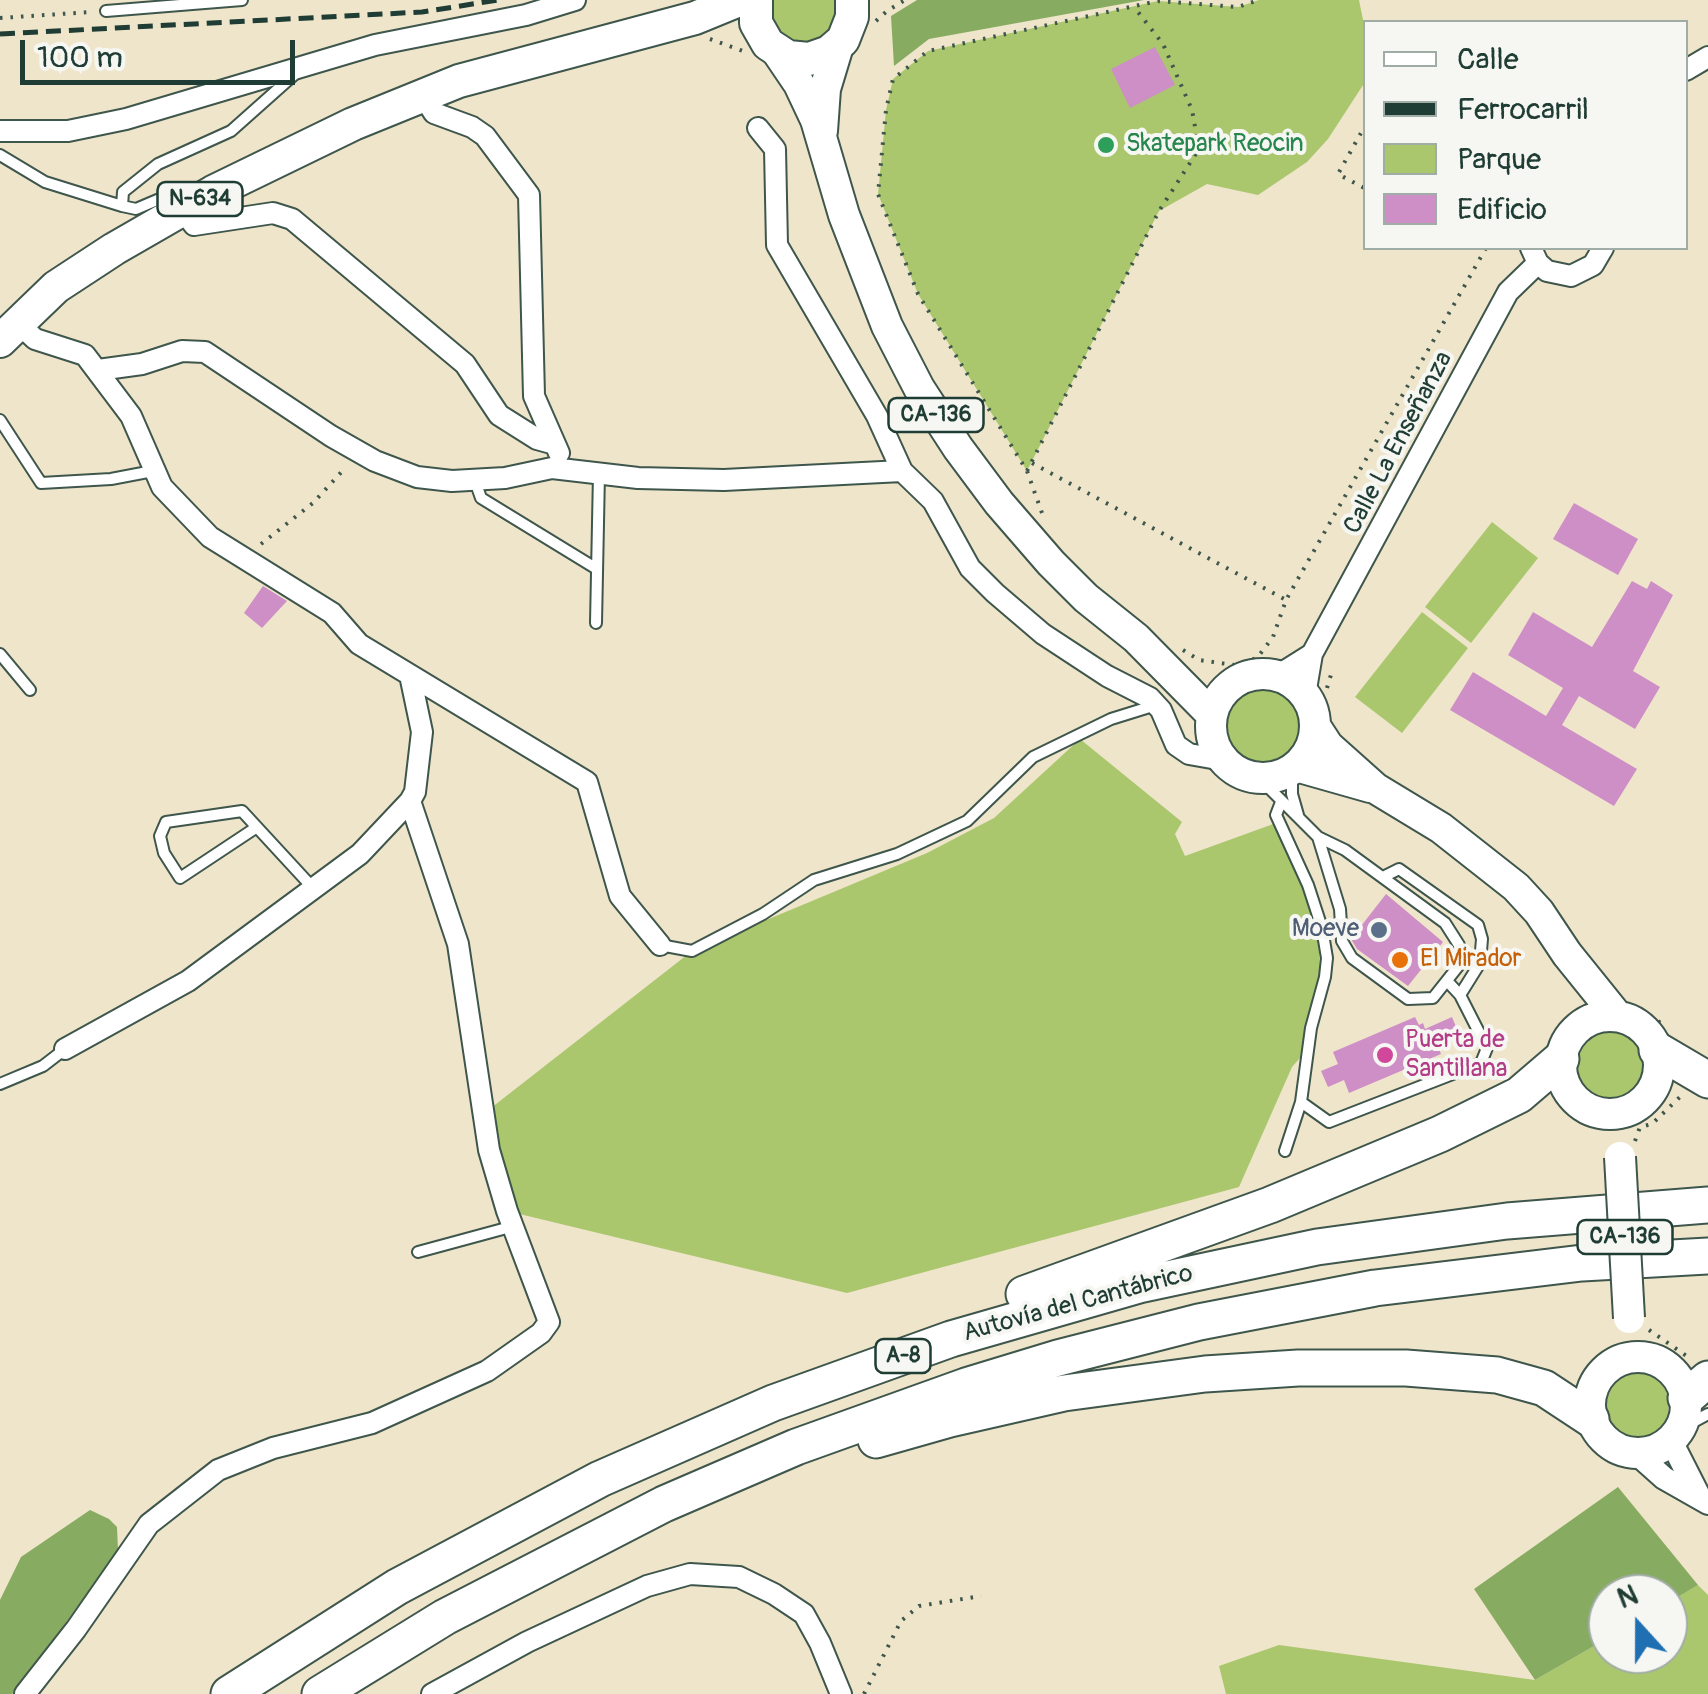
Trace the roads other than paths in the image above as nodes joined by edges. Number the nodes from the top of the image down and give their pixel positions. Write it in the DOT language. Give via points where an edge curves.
graph roads {
  1 [pos="242,0"];
  2 [pos="575,0"];
  3 [pos="739,0"];
  4 [pos="756,0"];
  5 [pos="106,11"];
  6 [pos="857,20"];
  7 [pos="662,27"];
  8 [pos="765,49"];
  9 [pos="305,66"];
  10 [pos="422,94"];
  11 [pos="758,128"];
  12 [pos="0,131"];
  13 [pos="822,138"];
  14 [pos="0,155"];
  15 [pos="213,192"];
  16 [pos="122,206"];
  17 [pos="182,209"];
  18 [pos="1602,250"];
  19 [pos="1534,255"];
  20 [pos="9,332"];
  21 [pos="98,370"];
  22 [pos="0,420"];
  23 [pos="555,444"];
  24 [pos="566,468"];
  25 [pos="153,471"];
  26 [pos="902,471"];
  27 [pos="600,472"];
  28 [pos="474,480"];
  29 [pos="597,569"];
  30 [pos="596,624"];
  31 [pos="1136,638"];
  32 [pos="0,654"];
  33 [pos="1312,654"];
  34 [pos="410,675"];
  35 [pos="1277,676"];
  36 [pos="1240,680"];
  37 [pos="30,690"];
  38 [pos="1305,695"];
  39 [pos="1156,705"];
  40 [pos="1212,716"];
  41 [pos="1315,726"];
  42 [pos="1223,760"];
  43 [pos="1294,768"];
  44 [pos="1260,778"];
  45 [pos="1375,788"];
  46 [pos="410,801"];
  47 [pos="1281,802"];
  48 [pos="1298,816"];
  49 [pos="257,827"];
  50 [pos="1318,838"];
  51 [pos="1382,877"];
  52 [pos="313,888"];
  53 [pos="660,945"];
  54 [pos="1568,954"];
  55 [pos="1460,958"];
  56 [pos="1480,963"];
  57 [pos="1448,982"];
  58 [pos="1460,995"];
  59 [pos="1617,1016"];
  60 [pos="1567,1045"];
  61 [pos="65,1049"];
  62 [pos="1657,1050"];
  63 [pos="1708,1080"];
  64 [pos="0,1084"];
  65 [pos="1301,1102"];
  66 [pos="1634,1108"];
  67 [pos="1598,1113"];
  68 [pos="1285,1151"];
  69 [pos="1620,1157"];
  70 [pos="1708,1206"];
  71 [pos="514,1226"];
  72 [pos="418,1252"];
  73 [pos="1708,1256"];
  74 [pos="1639,1333"];
  75 [pos="1692,1404"];
  76 [pos="1591,1419"];
  77 [pos="1636,1454"];
  78 [pos="1704,1501"];
  79 [pos="310,1640"];
  80 [pos="350,1674"];
  81 [pos="26,1694"];
  82 [pos="229,1694"];
  83 [pos="320,1694"];
  84 [pos="432,1694"];
  85 [pos="842,1694"];
  1 -- 5 [label="lane"];
  2 -- 9 [label="street"];
  3 -- 7 [label="highway, N-634"];
  4 -- 8 [label="highway"];
  6 -- 8 [label="highway, N-634" via="809,59"];
  6 -- 13 [label="main road" via="825,88"];
  7 -- 8 [label="highway, N-634" via="722,28"];
  7 -- 10 [label="highway, N-634"];
  8 -- 13 [label="main road" via="809,103"];
  9 -- 12 [label="street" via="126,120 68,131"];
  9 -- 16 [label="lane" via="231,131 158,164 124,192"];
  10 -- 15 [label="highway, N-634"];
  10 -- 23 [label="street" via="434,113 485,136 529,195 534,396"];
  11 -- 26 [label="street" via="775,149 777,245"];
  13 -- 31 [label="main road, CA-136" via="872,293 928,401 1028,538"];
  14 -- 16 [label="lane" via="45,182"];
  15 -- 16 [label="lane" via="176,192 136,209"];
  15 -- 17 [label="highway, N-634"];
  17 -- 20 [label="highway, N-634" via="56,287"];
  17 -- 23 [label="street" via="194,224 273,213 292,219 465,364 499,415"];
  18 -- 19 [label="street" via="1594,266 1571,276 1559,276"];
  19 -- 33 [label="street, Calle La Enseñanza"];
  20 -- 21 [label="street" via="85,355"];
  21 -- 25 [label="street" via="131,416"];
  21 -- 28 [label="street" via="206,352 360,453 416,477"];
  22 -- 25 [label="lane" via="41,483"];
  23 -- 24 [label="street"];
  24 -- 27 [label="street"];
  24 -- 28 [label="street"];
  25 -- 34 [label="street" via="210,537 332,613 359,644"];
  26 -- 27 [label="street" via="724,480"];
  26 -- 39 [label="street" via="934,501 970,568 994,593 1043,634"];
  27 -- 29 [label="lane"];
  28 -- 29 [label="lane" via="481,498"];
  29 -- 30 [label="lane"];
  31 -- 36 [label="main road" via="1192,668"];
  31 -- 40 [label="main road"];
  32 -- 37 [label="lane"];
  33 -- 35 [label="street, Calle La Enseñanza"];
  33 -- 38 [label="street, Calle La Enseñanza"];
  34 -- 46 [label="street" via="422,732"];
  34 -- 53 [label="street" via="587,782 620,896"];
  35 -- 36 [label="main road"];
  35 -- 38 [label="main road"];
  36 -- 40 [label="main road" via="1222,694"];
  38 -- 41 [label="main road"];
  39 -- 42 [label="street" via="1176,745"];
  39 -- 53 [label="lane" via="1112,718 1033,757 967,820 896,854 814,880 692,951"];
  40 -- 42 [label="main road" via="1212,739"];
  41 -- 43 [label="main road" via="1310,748"];
  41 -- 45 [label="main road"];
  42 -- 44 [label="main road"];
  43 -- 44 [label="main road"];
  43 -- 45 [label="main road"];
  43 -- 48 [label="lane"];
  44 -- 47 [label="lane"];
  45 -- 54 [label="main road" via="1488,862 1540,912"];
  46 -- 52 [label="street" via="360,854"];
  46 -- 71 [label="street" via="458,944 482,1115"];
  47 -- 48 [label="lane"];
  47 -- 65 [label="lane" via="1276,815 1308,886 1327,958"];
  48 -- 50 [label="lane"];
  49 -- 49 [label="lane" via="242,811 166,822 160,836 180,878"];
  49 -- 52 [label="lane"];
  50 -- 51 [label="lane"];
  50 -- 57 [label="lane" via="1352,958 1408,999 1434,998"];
  51 -- 55 [label="lane" via="1445,923"];
  51 -- 56 [label="lane" via="1399,869 1478,924"];
  52 -- 61 [label="street" via="188,981"];
  54 -- 59 [label="main road"];
  54 -- 60 [label="main road" via="1577,992"];
  55 -- 56 [label="lane"];
  55 -- 57 [label="lane"];
  56 -- 58 [label="lane"];
  57 -- 58 [label="lane"];
  58 -- 65 [label="lane" via="1487,1048 1481,1062 1329,1122"];
  59 -- 60 [label="main road" via="1601,1017"];
  59 -- 62 [label="main road" via="1642,1028"];
  60 -- 67 [label="main road" via="1561,1074 1574,1099"];
  60 -- 79 [label="highway" via="1503,1105 1375,1162 853,1357 658,1440 495,1518"];
  61 -- 64 [label="lane" via="44,1066"];
  62 -- 63 [label="highway"];
  62 -- 66 [label="main road" via="1653,1089"];
  65 -- 68 [label="lane"];
  66 -- 67 [label="main road"];
  66 -- 69 [label="main road"];
  67 -- 69 [label="main road"];
  69 -- 74 [label="main road, CA-136, bridge"];
  70 -- 79 [label="highway, Autovía del Cantábrico / A-8" via="1507,1220 1317,1247 1138,1285 951,1339 660,1450 478,1542"];
  71 -- 72 [label="lane"];
  71 -- 81 [label="street" via="549,1322 541,1333 487,1371 372,1423 218,1470 149,1524"];
  73 -- 80 [label="highway, Autovía del Cantábrico / A-8" via="1582,1263 1375,1288 1199,1322 966,1386 796,1447 664,1504 444,1617"];
  74 -- 75 [label="main road"];
  74 -- 76 [label="main road" via="1592,1387"];
  75 -- 77 [label="main road" via="1655,1450"];
  75 -- 78 [label="street"];
  76 -- 77 [label="main road" via="1608,1443"];
  76 -- 80 [label="highway" via="1526,1382 1406,1368 1222,1373 1044,1397 840,1450 737,1488 540,1577"];
  77 -- 78 [label="street"];
  79 -- 82 [label="highway, Autovía del Cantábrico / A-8"];
  80 -- 83 [label="highway, Autovía del Cantábrico / A-8"];
  84 -- 85 [label="street" via="542,1634 647,1586 690,1574 739,1577 804,1614"];
}
